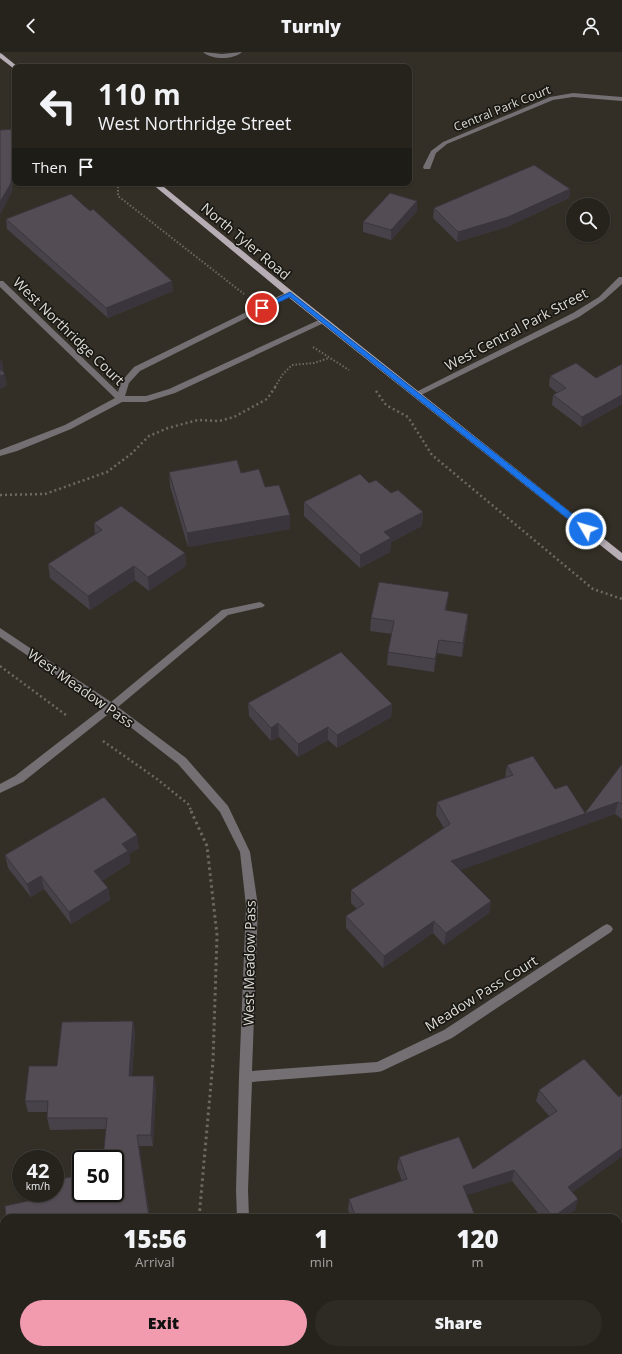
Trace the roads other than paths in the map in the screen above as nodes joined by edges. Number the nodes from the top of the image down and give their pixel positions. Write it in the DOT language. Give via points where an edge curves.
graph roads {
  1 [pos="206,52"];
  2 [pos="239,52"];
  3 [pos="0,55"];
  4 [pos="12,65"];
  5 [pos="622,99"];
  6 [pos="427,167"];
  7 [pos="159,186"];
  8 [pos="622,279"];
  9 [pos="0,283"];
  10 [pos="290,294"];
  11 [pos="324,321"];
  12 [pos="416,394"];
  13 [pos="120,399"];
  14 [pos="0,453"];
  15 [pos="622,558"];
  16 [pos="260,605"];
  17 [pos="0,632"];
  18 [pos="111,707"];
  19 [pos="0,789"];
  20 [pos="607,929"];
  21 [pos="245,1077"];
  22 [pos="243,1214"];
  1 -- 2 [label="street" via="216,56"];
  3 -- 4 [label="main road"];
  5 -- 6 [label="street, Central Park Court" via="573,95 545,101 445,143 434,152"];
  7 -- 10 [label="main road, North Tyler Road"];
  8 -- 12 [label="street, West Central Park Street" via="591,305 557,325"];
  9 -- 13 [label="street, West Northridge Court"];
  10 -- 11 [label="main road, North Tyler Road"];
  10 -- 13 [label="street" via="136,369 126,382"];
  11 -- 12 [label="main road, North Tyler Road"];
  11 -- 13 [label="street" via="172,392 146,399"];
  12 -- 15 [label="main road, North Tyler Road"];
  13 -- 14 [label="street" via="68,427"];
  16 -- 18 [label="street" via="225,612"];
  17 -- 18 [label="street, West Meadow Pass"];
  18 -- 19 [label="street" via="19,778"];
  18 -- 21 [label="street, West Meadow Pass" via="182,761 224,809 245,852 252,906"];
  20 -- 21 [label="street, Meadow Pass Court" via="448,1034 378,1067"];
  21 -- 22 [label="street, West Meadow Pass"];
}
